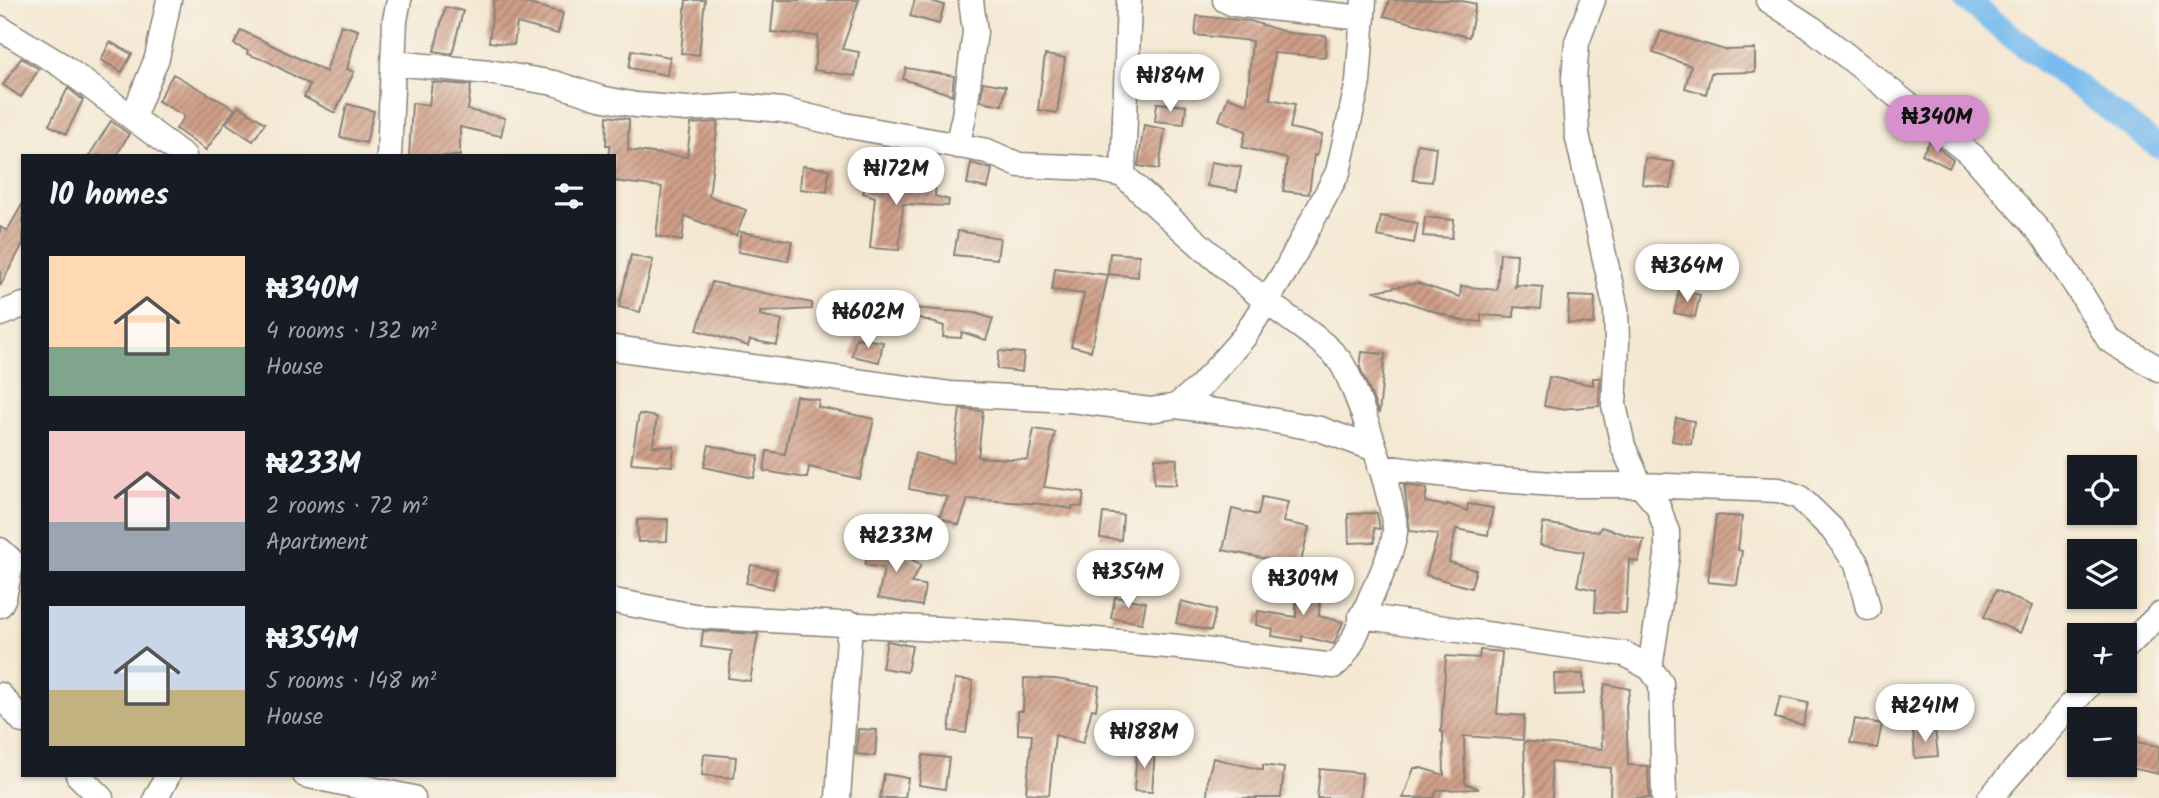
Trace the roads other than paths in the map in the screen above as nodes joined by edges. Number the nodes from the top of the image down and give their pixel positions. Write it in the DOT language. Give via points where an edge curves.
graph roads {
  1 [pos="169,0"];
  2 [pos="399,0"];
  3 [pos="971,0"];
  4 [pos="1129,0"];
  5 [pos="1225,0"];
  6 [pos="1593,0"];
  7 [pos="1768,0"];
  8 [pos="1364,9"];
  9 [pos="0,28"];
  10 [pos="394,62"];
  11 [pos="133,117"];
  12 [pos="957,146"];
  13 [pos="181,154"];
  14 [pos="389,154"];
  15 [pos="1123,175"];
  16 [pos="1266,301"];
  17 [pos="21,306"];
  18 [pos="0,314"];
  19 [pos="616,348"];
  20 [pos="2159,369"];
  21 [pos="1176,406"];
  22 [pos="1378,458"];
  23 [pos="1640,485"];
  24 [pos="0,550"];
  25 [pos="616,601"];
  26 [pos="0,605"];
  27 [pos="1868,608"];
  28 [pos="2159,615"];
  29 [pos="1361,616"];
  30 [pos="849,623"];
  31 [pos="2137,636"];
  32 [pos="1650,668"];
  33 [pos="2082,693"];
  34 [pos="0,695"];
  35 [pos="21,719"];
  36 [pos="80,777"];
  37 [pos="167,777"];
  38 [pos="314,777"];
  39 [pos="101,798"];
  40 [pos="156,798"];
  41 [pos="413,798"];
  42 [pos="838,798"];
  43 [pos="1664,798"];
  44 [pos="1990,798"];
  1 -- 11 [label="street" via="157,58"];
  2 -- 10 [label="street"];
  3 -- 12 [label="street" via="975,32"];
  4 -- 15 [label="street"];
  5 -- 8 [label="street" via="1270,8"];
  6 -- 23 [label="street" via="1577,41 1577,134 1616,309 1614,405 1623,446"];
  7 -- 20 [label="street" via="1813,29 1974,156 2045,239 2109,340"];
  8 -- 16 [label="street" via="1359,82 1338,172"];
  9 -- 11 [label="street"];
  10 -- 12 [label="street" via="554,83 636,105 782,110"];
  10 -- 14 [label="street"];
  11 -- 13 [label="street"];
  12 -- 15 [label="street" via="987,151 1019,165 1093,168"];
  15 -- 16 [label="street"];
  16 -- 21 [label="street" via="1244,337 1200,387"];
  16 -- 22 [label="street" via="1329,348 1342,365"];
  17 -- 18 [label="street"];
  19 -- 21 [label="street" via="950,394 1071,400 1150,411"];
  21 -- 22 [label="street" via="1320,429"];
  22 -- 23 [label="street" via="1473,478"];
  22 -- 29 [label="street" via="1395,531"];
  23 -- 27 [label="street" via="1779,490 1799,497 1832,529 1857,564"];
  23 -- 32 [label="street" via="1658,506 1667,531"];
  24 -- 26 [label="street" via="12,561"];
  25 -- 30 [label="street" via="694,616"];
  28 -- 31 [label="street"];
  29 -- 30 [label="street" via="1349,648 1334,666 1179,646"];
  29 -- 32 [label="street" via="1625,654"];
  30 -- 42 [label="street"];
  32 -- 43 [label="street" via="1661,683"];
  33 -- 44 [label="street"];
  34 -- 35 [label="street"];
  36 -- 39 [label="street"];
  37 -- 40 [label="street"];
  38 -- 41 [label="street"];
}
